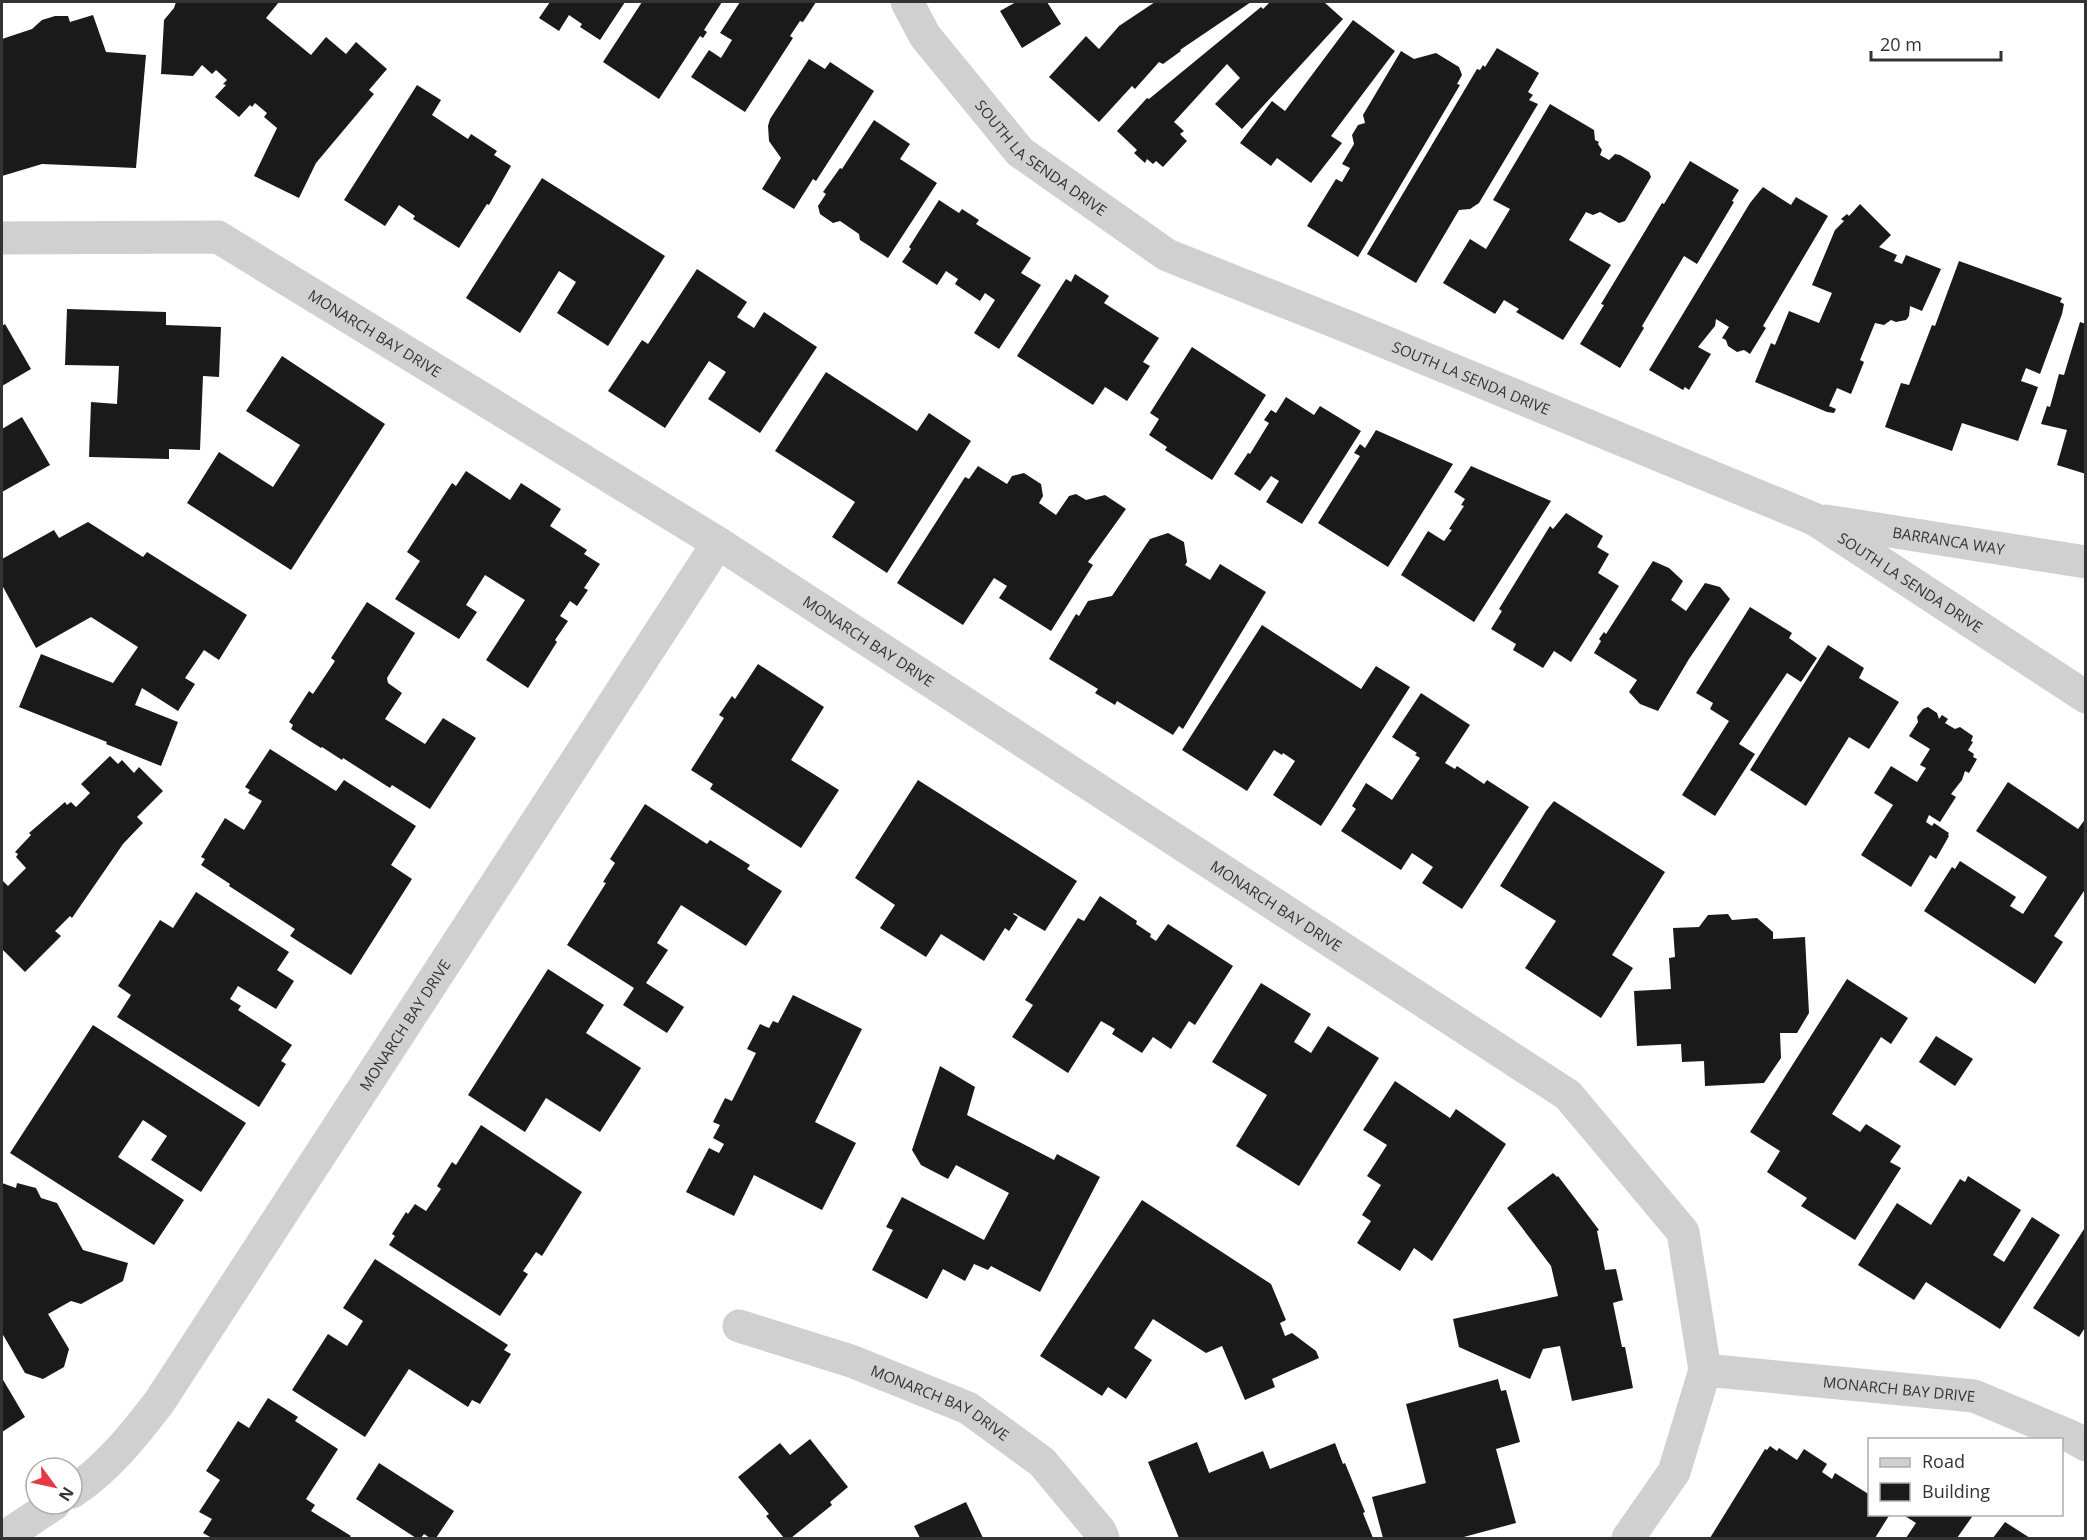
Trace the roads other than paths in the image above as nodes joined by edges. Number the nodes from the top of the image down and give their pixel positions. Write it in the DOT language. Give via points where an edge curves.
graph roads {
  1 [pos="907,2"];
  2 [pos="2,238"];
  3 [pos="1814,519"];
  4 [pos="717,543"];
  5 [pos="2085,562"];
  6 [pos="2085,697"];
  7 [pos="739,1326"];
  8 [pos="1705,1370"];
  9 [pos="2085,1445"];
  10 [pos="84,1482"];
  11 [pos="37,1516"];
  12 [pos="3,1539"];
  13 [pos="1103,1539"];
  14 [pos="1628,1539"];
  1 -- 3 [label="street, SOUTH LA SENDA DRIVE" via="925,36 1020,152 1167,255"];
  2 -- 4 [label="street, MONARCH BAY DRIVE" via="218,237"];
  3 -- 5 [label="street, BARRANCA WAY"];
  3 -- 6 [label="street, SOUTH LA SENDA DRIVE"];
  4 -- 8 [label="street, MONARCH BAY DRIVE" via="1568,1095 1683,1232"];
  4 -- 10 [label="street, MONARCH BAY DRIVE" via="160,1401 137,1431"];
  7 -- 13 [label="street, MONARCH BAY DRIVE" via="851,1361 968,1408 1042,1462"];
  8 -- 9 [label="street, MONARCH BAY DRIVE" via="1974,1396"];
  8 -- 14 [label="street, MONARCH BAY DRIVE" via="1674,1472"];
  11 -- 12 [label="street"];
}
